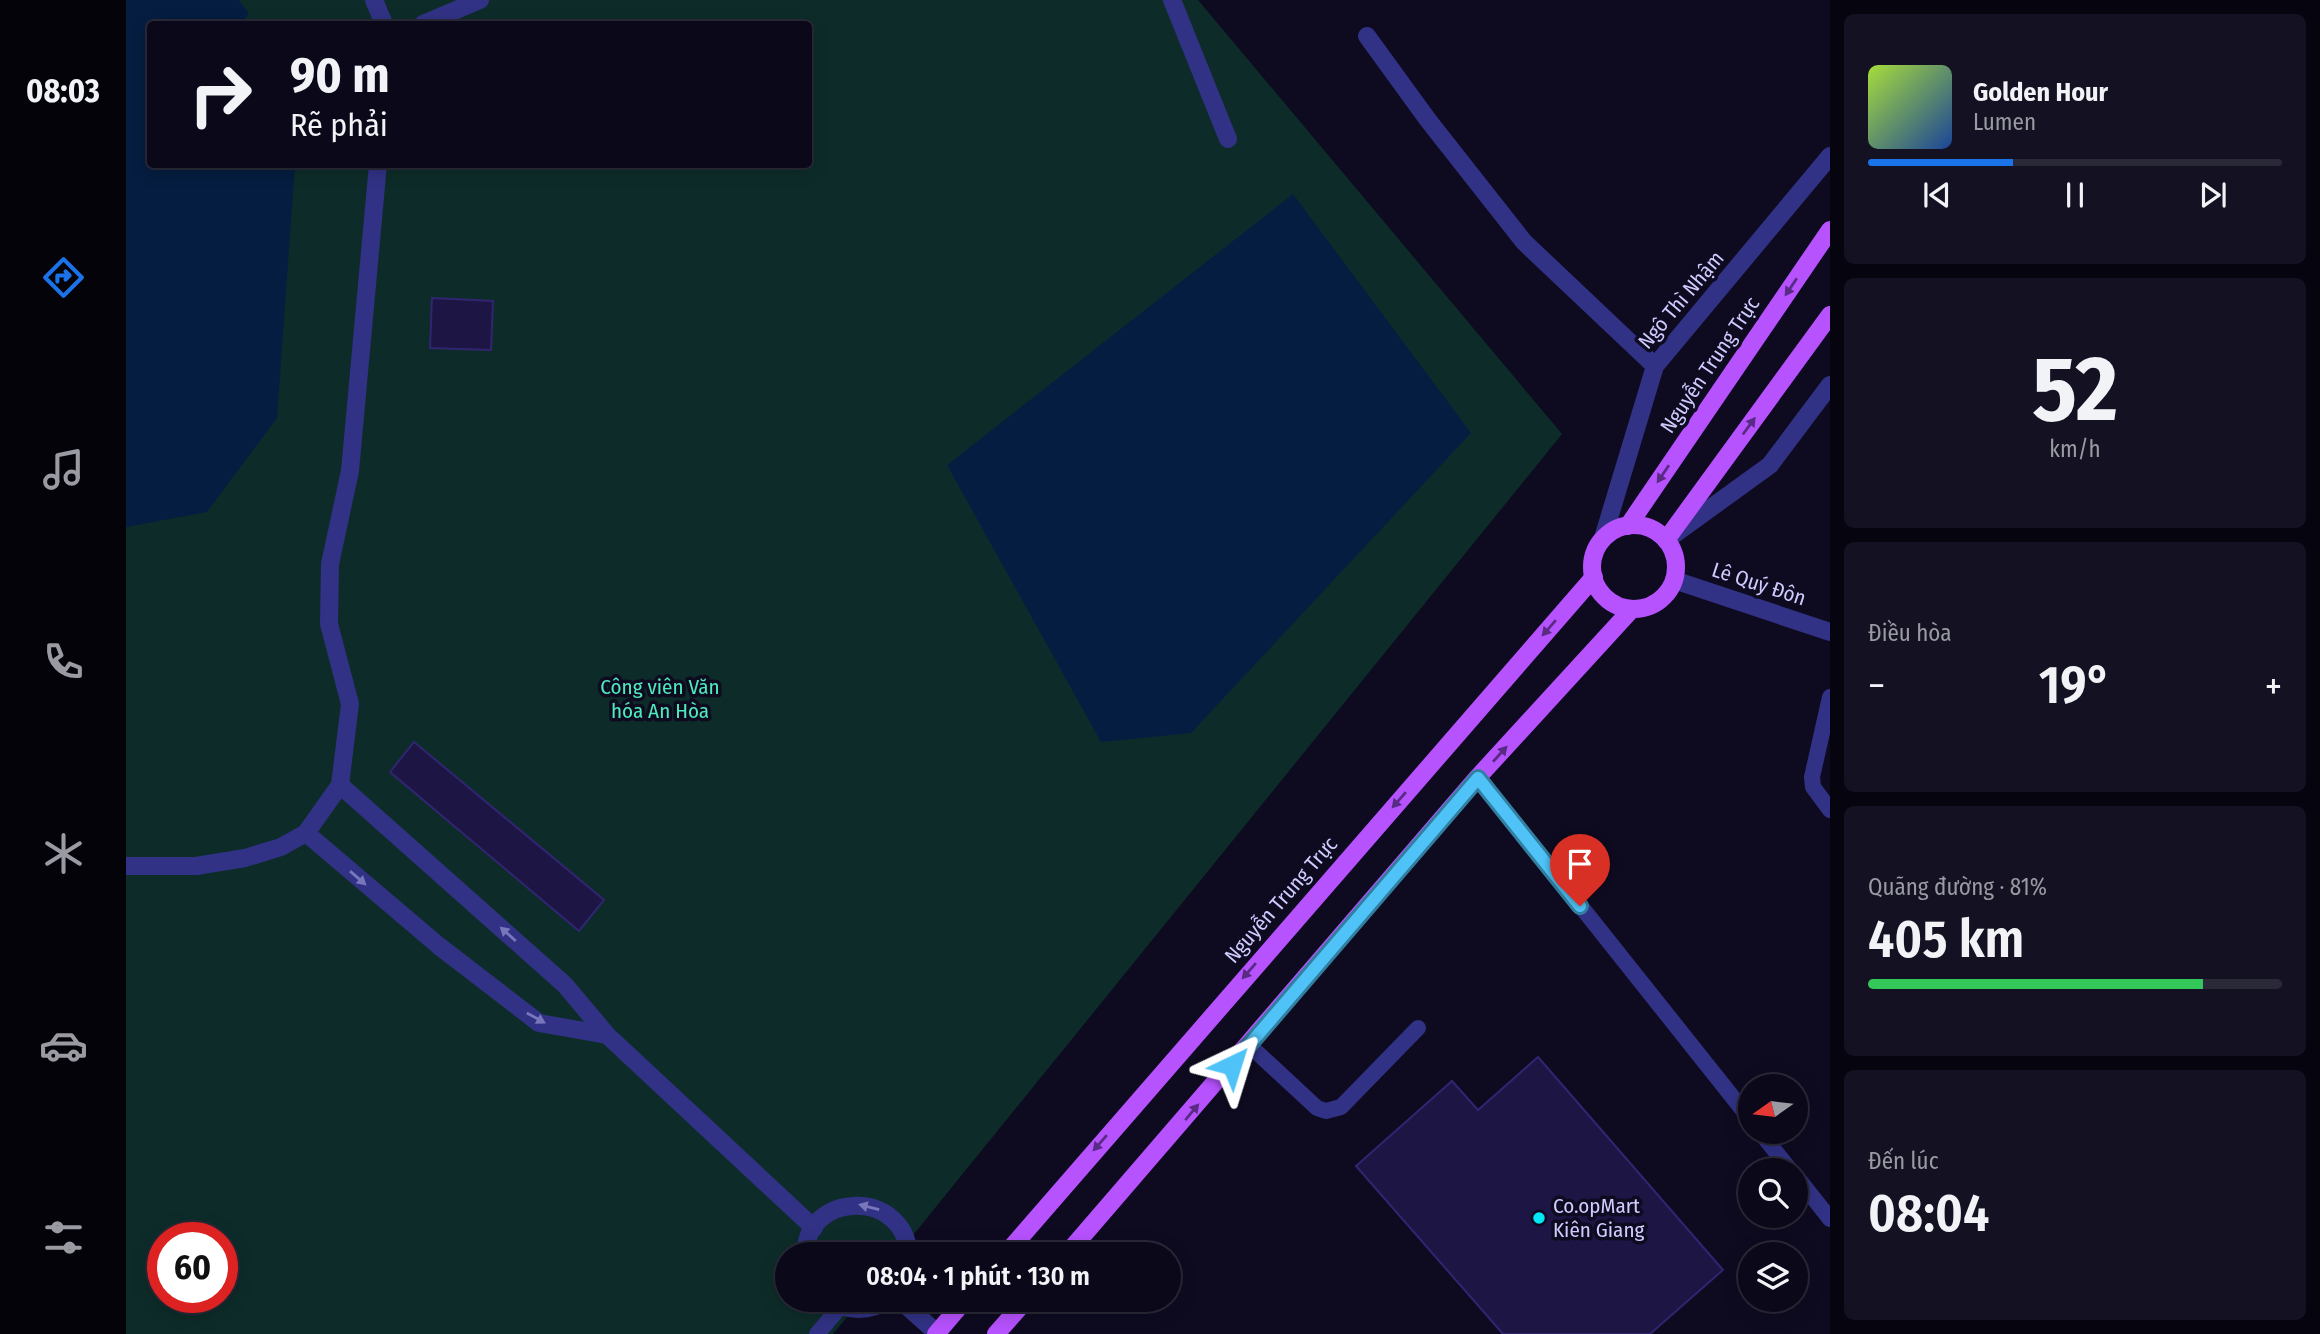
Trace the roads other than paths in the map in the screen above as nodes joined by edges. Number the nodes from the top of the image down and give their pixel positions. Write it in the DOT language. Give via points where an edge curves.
graph roads {
  1 [pos="374,0"];
  2 [pos="480,0"];
  3 [pos="1172,0"];
  4 [pos="383,21"];
  5 [pos="430,21"];
  6 [pos="1367,36"];
  7 [pos="1228,139"];
  8 [pos="1830,156"];
  9 [pos="378,168"];
  10 [pos="1830,230"];
  11 [pos="1830,315"];
  12 [pos="1655,366"];
  13 [pos="1830,385"];
  14 [pos="1628,526"];
  15 [pos="1604,538"];
  16 [pos="1666,540"];
  17 [pos="1594,577"];
  18 [pos="1674,580"];
  19 [pos="1632,609"];
  20 [pos="1830,632"];
  21 [pos="1830,696"];
  22 [pos="1478,778"];
  23 [pos="340,785"];
  24 [pos="1830,810"];
  25 [pos="306,833"];
  26 [pos="126,866"];
  27 [pos="1419,1028"];
  28 [pos="607,1035"];
  29 [pos="1249,1045"];
  30 [pos="1738,1104"];
  31 [pos="1770,1144"];
  32 [pos="1781,1158"];
  33 [pos="1808,1191"];
  34 [pos="1830,1219"];
  35 [pos="814,1228"];
  36 [pos="810,1242"];
  37 [pos="908,1242"];
  38 [pos="1015,1242"];
  39 [pos="1077,1242"];
  40 [pos="830,1312"];
  41 [pos="913,1312"];
  42 [pos="955,1312"];
  43 [pos="1015,1312"];
  44 [pos="817,1334"];
  45 [pos="937,1334"];
  46 [pos="996,1334"];
  1 -- 4 [label="street"];
  2 -- 5 [label="street"];
  3 -- 7 [label="street"];
  6 -- 12 [label="street" via="1524,242"];
  8 -- 12 [label="street, Ngô Thì Nhậm"];
  9 -- 23 [label="street" via="350,471 330,564 329,624 350,704"];
  10 -- 14 [label="main road, Nguyễn Trung Trực, one-way"];
  16 -- 11 [label="main road, one-way"];
  12 -- 15 [label="street, Ngô Thì Nhậm"];
  13 -- 16 [label="street" via="1770,465"];
  14 -- 15 [label="main road"];
  14 -- 16 [label="main road" via="1642,526"];
  15 -- 17 [label="main road" via="1592,563"];
  16 -- 18 [label="main road" via="1676,566"];
  17 -- 19 [label="main road" via="1607,600"];
  17 -- 38 [label="main road, Nguyễn Trung Trực, one-way"];
  18 -- 19 [label="main road" via="1658,602"];
  18 -- 20 [label="street, Lê Quý Đôn"];
  22 -- 19 [label="main road, one-way"];
  21 -- 24 [label="lane" via="1812,777 1813,787"];
  22 -- 29 [label="main road"];
  22 -- 30 [label="lane"];
  23 -- 25 [label="street"];
  28 -- 23 [label="street, one-way" via="565,985"];
  25 -- 26 [label="street" via="245,858 196,866"];
  25 -- 28 [label="street, one-way" via="439,946 539,1023"];
  27 -- 29 [label="lane" via="1346,1102 1326,1111 1317,1108"];
  28 -- 35 [label="street"];
  39 -- 29 [label="main road, one-way"];
  31 -- 32 [label="lane"];
  33 -- 34 [label="lane"];
  35 -- 36 [label="street"];
  37 -- 35 [label="street, one-way" via="896,1221 877,1208 853,1204 831,1211"];
  40 -- 44 [label="lane"];
  41 -- 45 [label="street"];
  42 -- 45 [label="main road"];
  43 -- 46 [label="main road"];
}
